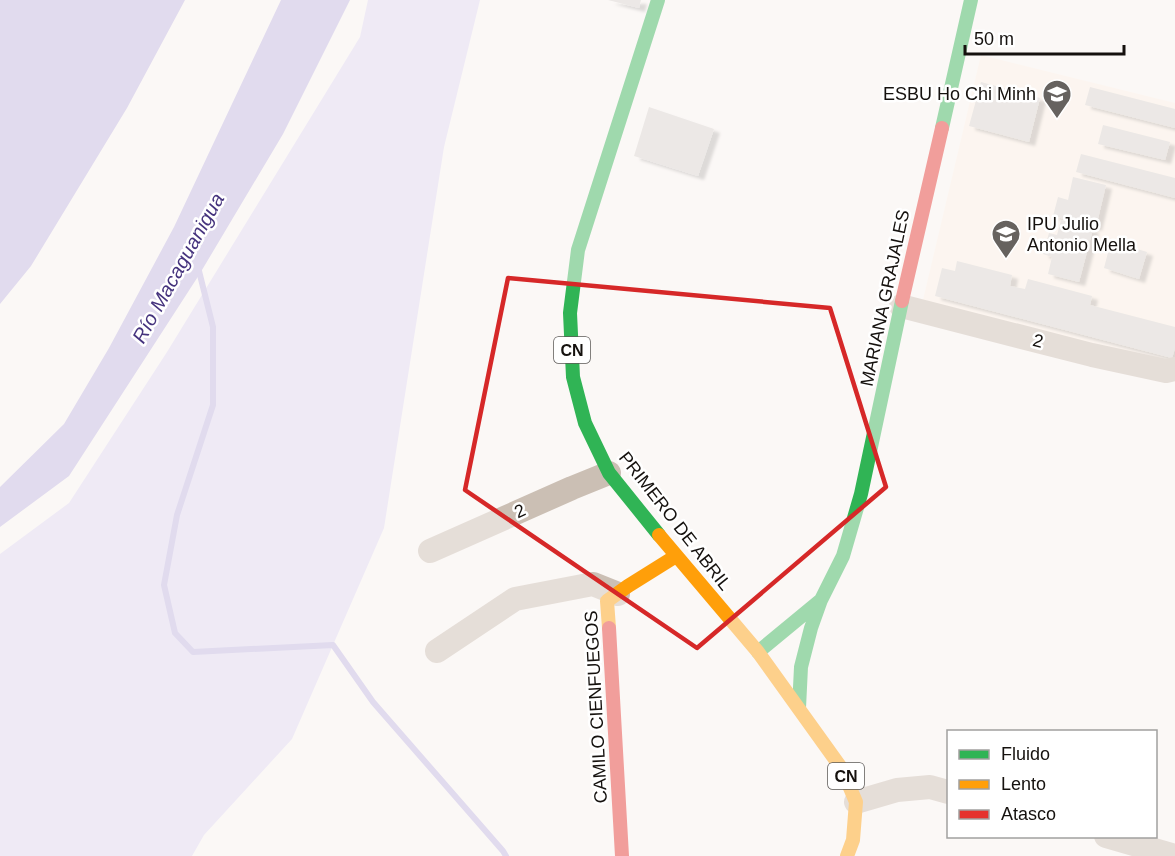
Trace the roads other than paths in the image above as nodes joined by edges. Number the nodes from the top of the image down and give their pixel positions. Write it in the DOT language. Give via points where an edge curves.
graph roads {
  1 [pos="658,0"];
  2 [pos="971,0"];
  3 [pos="901,306"];
  4 [pos="1175,369"];
  5 [pos="609,472"];
  6 [pos="430,551"];
  7 [pos="676,556"];
  8 [pos="618,594"];
  9 [pos="821,600"];
  10 [pos="437,651"];
  11 [pos="758,652"];
  12 [pos="799,708"];
  13 [pos="947,792"];
  14 [pos="856,802"];
  15 [pos="1110,838"];
  16 [pos="622,856"];
  17 [pos="847,856"];
  18 [pos="1174,856"];
  1 -- 5 [label="main road, PRIMERO DE ABRIL / CN" via="578,250 570,313 573,377 585,423"];
  2 -- 3 [label="main road, MARIANA GRAJALES"];
  3 -- 4 [label="street, 2" via="1092,355 1166,371"];
  3 -- 9 [label="main road, MARIANA GRAJALES" via="861,494 843,556"];
  5 -- 6 [label="street, 2"];
  5 -- 7 [label="main road, PRIMERO DE ABRIL / CN"];
  7 -- 8 [label="main road, CAMILO CIENFUEGOS"];
  7 -- 11 [label="main road, PRIMERO DE ABRIL / CN"];
  8 -- 10 [label="street" via="593,584 515,598"];
  8 -- 16 [label="main road, CAMILO CIENFUEGOS" via="607,602"];
  9 -- 11 [label="main road, MARIANA GRAJALES"];
  9 -- 12 [label="main road, MARIANA GRAJALES" via="801,667"];
  11 -- 12 [label="main road, PRIMERO DE ABRIL / CN"];
  12 -- 14 [label="main road, PRIMERO DE ABRIL / CN" via="842,769"];
  13 -- 14 [label="street" via="930,787 897,790"];
  14 -- 17 [label="main road, PRIMERO DE ABRIL / CN" via="853,840"];
  15 -- 18 [label="street"];
}
